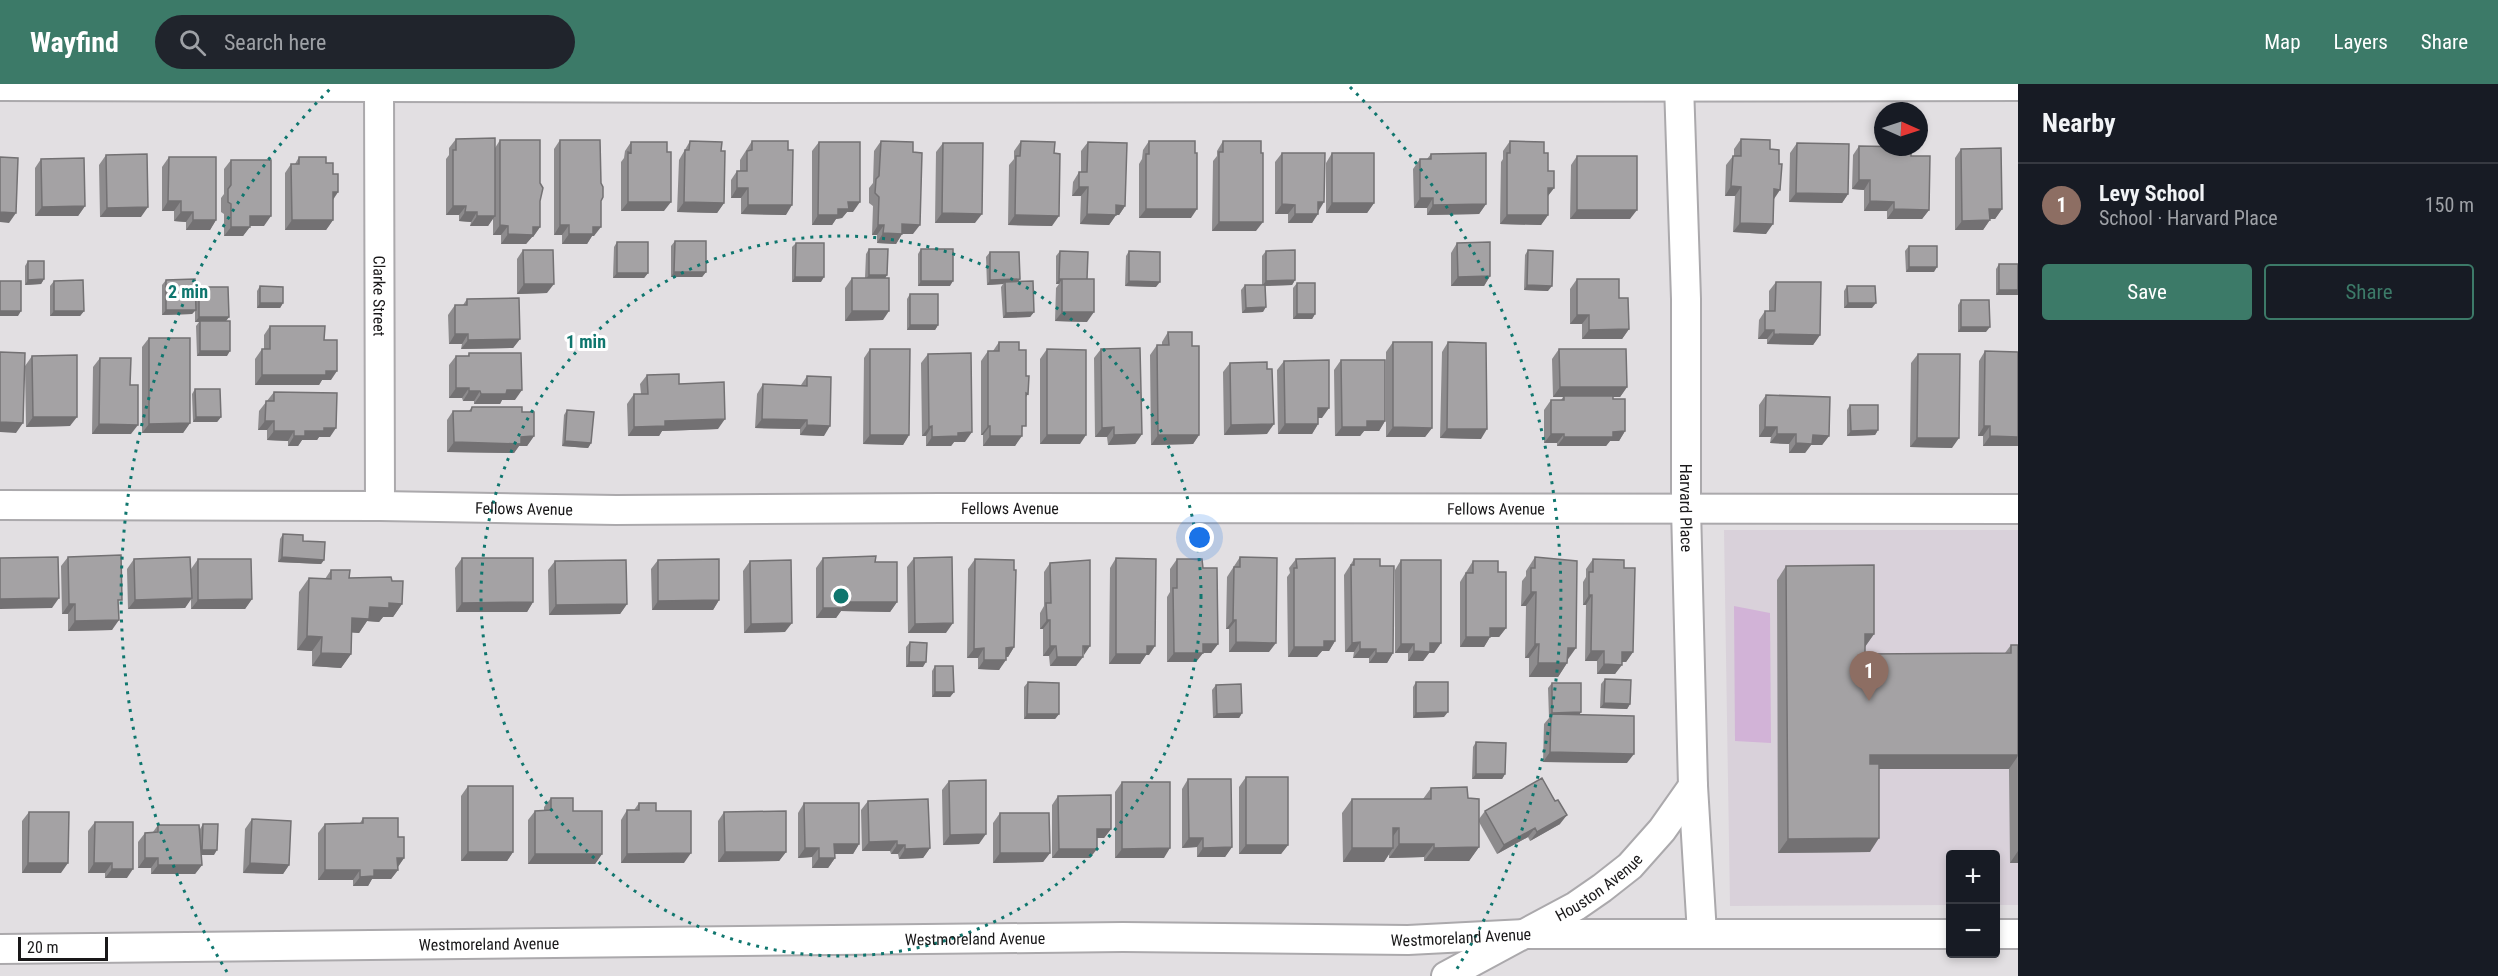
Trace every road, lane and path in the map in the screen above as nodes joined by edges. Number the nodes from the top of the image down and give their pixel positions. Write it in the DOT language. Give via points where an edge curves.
graph roads {
  1 [pos="1679,85"];
  2 [pos="0,86"];
  3 [pos="379,86"];
  4 [pos="808,86"];
  5 [pos="1251,86"];
  6 [pos="2018,86"];
  7 [pos="0,505"];
  8 [pos="380,506"];
  9 [pos="1686,508"];
  10 [pos="2018,509"];
  11 [pos="1693,786"];
  12 [pos="1525,934"];
  13 [pos="1702,934"];
  14 [pos="1946,934"];
  15 [pos="2000,934"];
  16 [pos="2018,934"];
  17 [pos="0,949"];
  18 [pos="1446,976"];
  1 -- 5 [label="street"];
  1 -- 6 [label="street"];
  1 -- 9 [label="street, Harvard Place" via="1686,299"];
  2 -- 3 [label="street"];
  3 -- 4 [label="street"];
  3 -- 8 [label="street, Clarke Street"];
  4 -- 5 [label="street"];
  7 -- 8 [label="street, Fellows Avenue"];
  8 -- 9 [label="street, Fellows Avenue" via="616,510"];
  9 -- 10 [label="street, Fellows Avenue"];
  9 -- 11 [label="street, Harvard Place"];
  11 -- 12 [label="street, Houston Avenue" via="1630,866 1576,906"];
  11 -- 13 [label="street, Harvard Place"];
  12 -- 13 [label="street, Westmoreland Avenue"];
  12 -- 17 [label="street, Westmoreland Avenue" via="1408,940 1123,937"];
  12 -- 18 [label="street, Houston Avenue"];
  13 -- 14 [label="street, Westmoreland Avenue"];
  15 -- 16 [label="street"];
}
